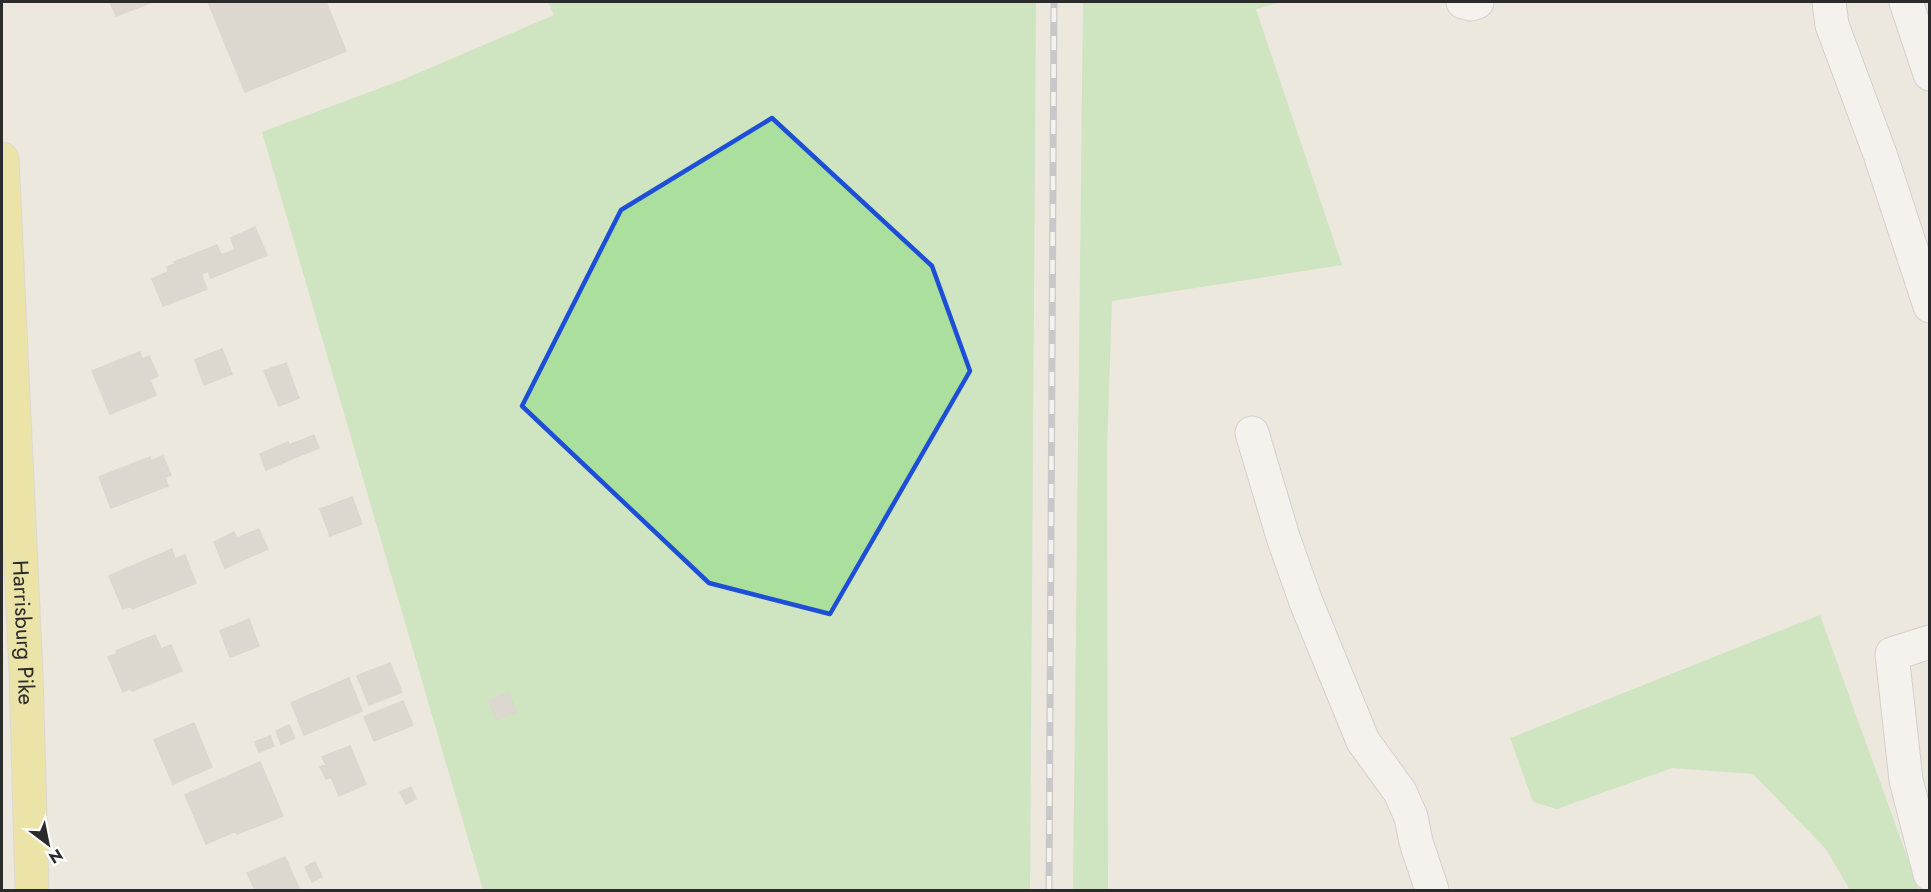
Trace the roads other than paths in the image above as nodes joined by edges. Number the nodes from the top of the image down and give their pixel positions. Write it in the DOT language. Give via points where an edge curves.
graph roads {
  1 [pos="1463,2"];
  2 [pos="1477,2"];
  3 [pos="1828,2"];
  4 [pos="1906,2"];
  5 [pos="1929,74"];
  6 [pos="2,159"];
  7 [pos="1918,232"];
  8 [pos="1929,306"];
  9 [pos="1252,433"];
  10 [pos="1929,642"];
  11 [pos="1929,874"];
  12 [pos="32,891"];
  13 [pos="1432,891"];
  1 -- 2 [label="street"];
  3 -- 7 [label="street" via="1832,26 1880,154"];
  4 -- 5 [label="street"];
  6 -- 12 [label="main road, Harrisburg Pike"];
  7 -- 8 [label="street"];
  9 -- 13 [label="street" via="1283,537 1335,676 1363,741 1400,792"];
  10 -- 11 [label="street" via="1892,654 1906,780"];
}
